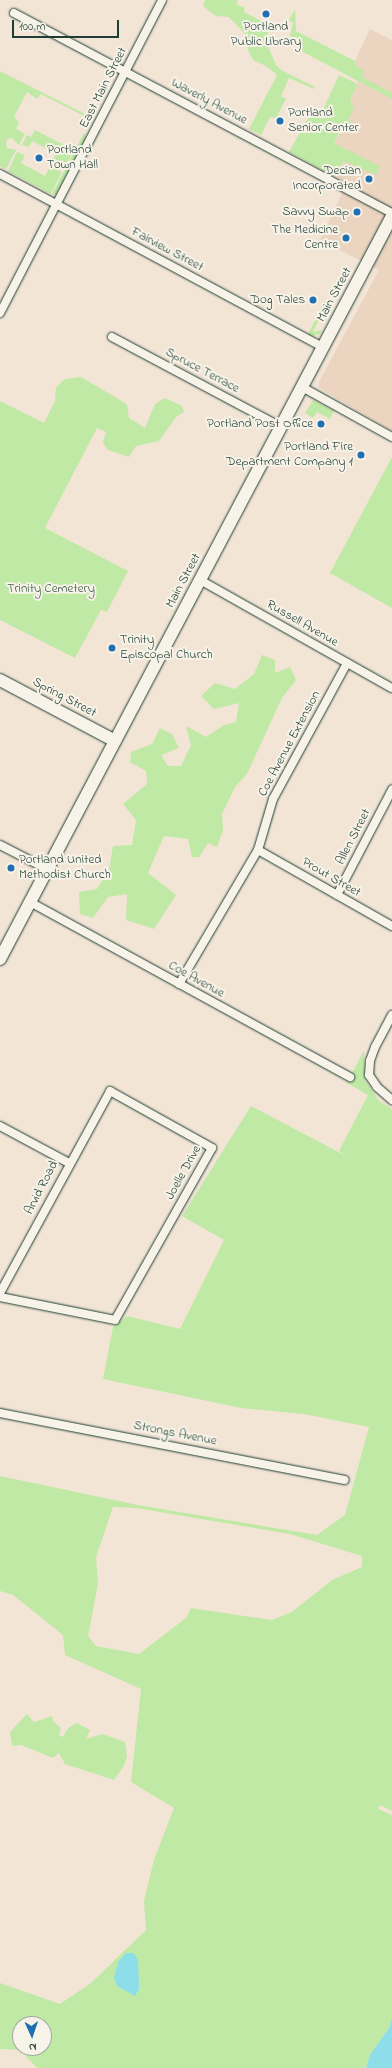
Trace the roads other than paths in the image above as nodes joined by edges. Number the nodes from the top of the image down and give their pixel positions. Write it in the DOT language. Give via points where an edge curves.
graph roads {
  1 [pos="162,0"];
  2 [pos="14,14"];
  3 [pos="127,72"];
  4 [pos="0,174"];
  5 [pos="57,204"];
  6 [pos="392,214"];
  7 [pos="0,313"];
  8 [pos="112,337"];
  9 [pos="323,347"];
  10 [pos="302,387"];
  11 [pos="281,427"];
  12 [pos="392,437"];
  13 [pos="200,580"];
  14 [pos="347,663"];
  15 [pos="0,680"];
  16 [pos="392,688"];
  17 [pos="115,741"];
  18 [pos="392,790"];
  19 [pos="0,845"];
  20 [pos="258,850"];
  21 [pos="47,869"];
  22 [pos="337,895"];
  23 [pos="30,902"];
  24 [pos="392,926"];
  25 [pos="0,959"];
  26 [pos="179,984"];
  27 [pos="392,1015"];
  28 [pos="350,1077"];
  29 [pos="392,1100"];
  30 [pos="0,1126"];
  31 [pos="69,1163"];
  32 [pos="0,1293"];
  33 [pos="0,1296"];
  34 [pos="0,1413"];
  35 [pos="345,1480"];
  1 -- 3 [label="street, East Main Street"];
  2 -- 3 [label="street, Waverly Avenue"];
  3 -- 5 [label="street, East Main Street"];
  3 -- 6 [label="street, Waverly Avenue"];
  4 -- 5 [label="street, Fairview Street"];
  5 -- 7 [label="street, East Main Street"];
  5 -- 9 [label="street, Fairview Street"];
  6 -- 9 [label="main road, Main Street"];
  8 -- 11 [label="street, Spruce Terrace"];
  9 -- 10 [label="main road, Main Street"];
  10 -- 11 [label="main road, Main Street"];
  10 -- 12 [label="street"];
  11 -- 13 [label="main road, Main Street"];
  13 -- 14 [label="street, Russell Avenue"];
  13 -- 17 [label="main road, Main Street"];
  14 -- 16 [label="street, Russell Avenue"];
  14 -- 20 [label="street, Coe Avenue Extension" via="273,799"];
  15 -- 17 [label="main road, Spring Street"];
  17 -- 21 [label="main road, Main Street"];
  18 -- 22 [label="street, Allen Street"];
  19 -- 21 [label="street"];
  20 -- 22 [label="street, Prout Street"];
  20 -- 26 [label="street, Coe Avenue Extension"];
  21 -- 23 [label="main road, Main Street"];
  22 -- 24 [label="street, Prout Street"];
  23 -- 25 [label="main road, Main Street"];
  23 -- 26 [label="street, Coe Avenue"];
  26 -- 28 [label="street, Coe Avenue"];
  27 -- 29 [label="street" via="373,1054 370,1075 377,1087"];
  30 -- 31 [label="street, Arvid Road"];
  31 -- 32 [label="street, Arvid Road"];
  31 -- 33 [label="street, Joelle Drive" via="110,1091 212,1148 114,1320"];
  34 -- 35 [label="street, Strongs Avenue"];
}
